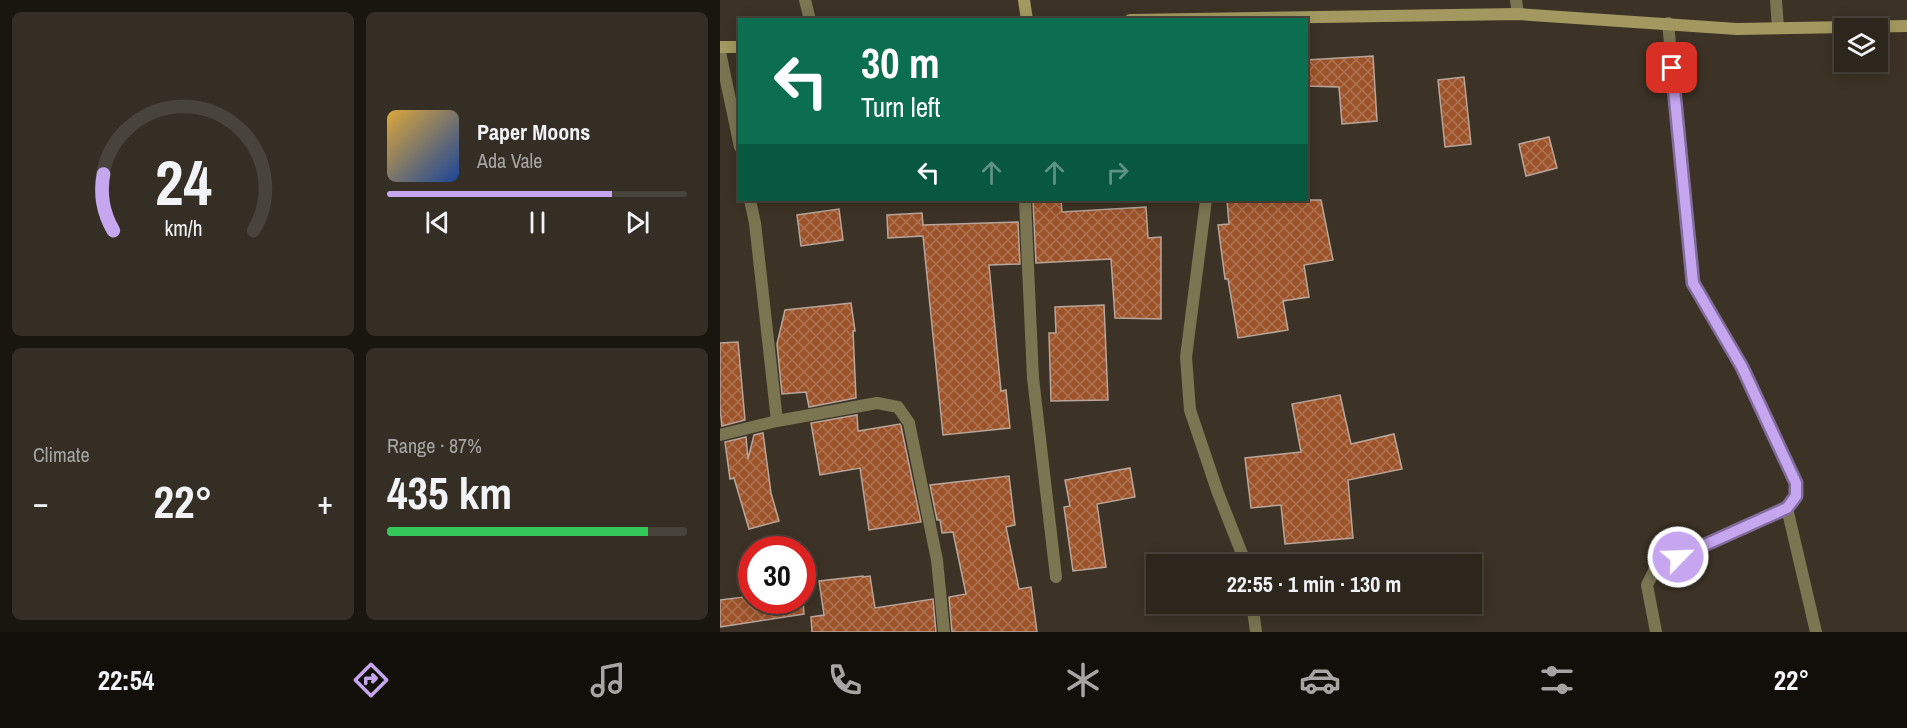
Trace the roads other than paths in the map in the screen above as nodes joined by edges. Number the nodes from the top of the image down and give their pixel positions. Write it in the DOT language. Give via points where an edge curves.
graph roads {
  1 [pos="805,0"];
  2 [pos="1024,0"];
  3 [pos="1516,0"];
  4 [pos="1776,0"];
  5 [pos="1518,14"];
  6 [pos="810,18"];
  7 [pos="1027,18"];
  8 [pos="1227,18"];
  9 [pos="1668,23"];
  10 [pos="1907,26"];
  11 [pos="1778,27"];
  12 [pos="720,47"];
  13 [pos="738,47"];
  14 [pos="720,52"];
  15 [pos="738,138"];
  16 [pos="750,201"];
  17 [pos="1025,201"];
  18 [pos="1206,201"];
  19 [pos="777,421"];
  20 [pos="720,435"];
  21 [pos="1787,508"];
  22 [pos="1242,554"];
  23 [pos="1056,577"];
  24 [pos="1254,614"];
  25 [pos="944,632"];
  26 [pos="1256,632"];
  27 [pos="1656,632"];
  28 [pos="1815,632"];
  1 -- 6 [label="street"];
  2 -- 7 [label="street"];
  3 -- 5 [label="street"];
  4 -- 11 [label="street"];
  5 -- 8 [label="street"];
  5 -- 9 [label="street"];
  9 -- 11 [label="street" via="1737,29"];
  9 -- 21 [label="street" via="1693,283 1742,367 1796,483 1796,496"];
  10 -- 11 [label="street"];
  12 -- 13 [label="street"];
  14 -- 15 [label="street"];
  16 -- 19 [label="street"];
  17 -- 23 [label="street" via="1033,378"];
  18 -- 22 [label="street" via="1186,357 1190,410"];
  19 -- 20 [label="street"];
  19 -- 25 [label="street" via="877,404 898,407 909,423 937,560"];
  21 -- 27 [label="street" via="1656,567 1647,585"];
  21 -- 28 [label="street"];
  24 -- 26 [label="street"];
}
